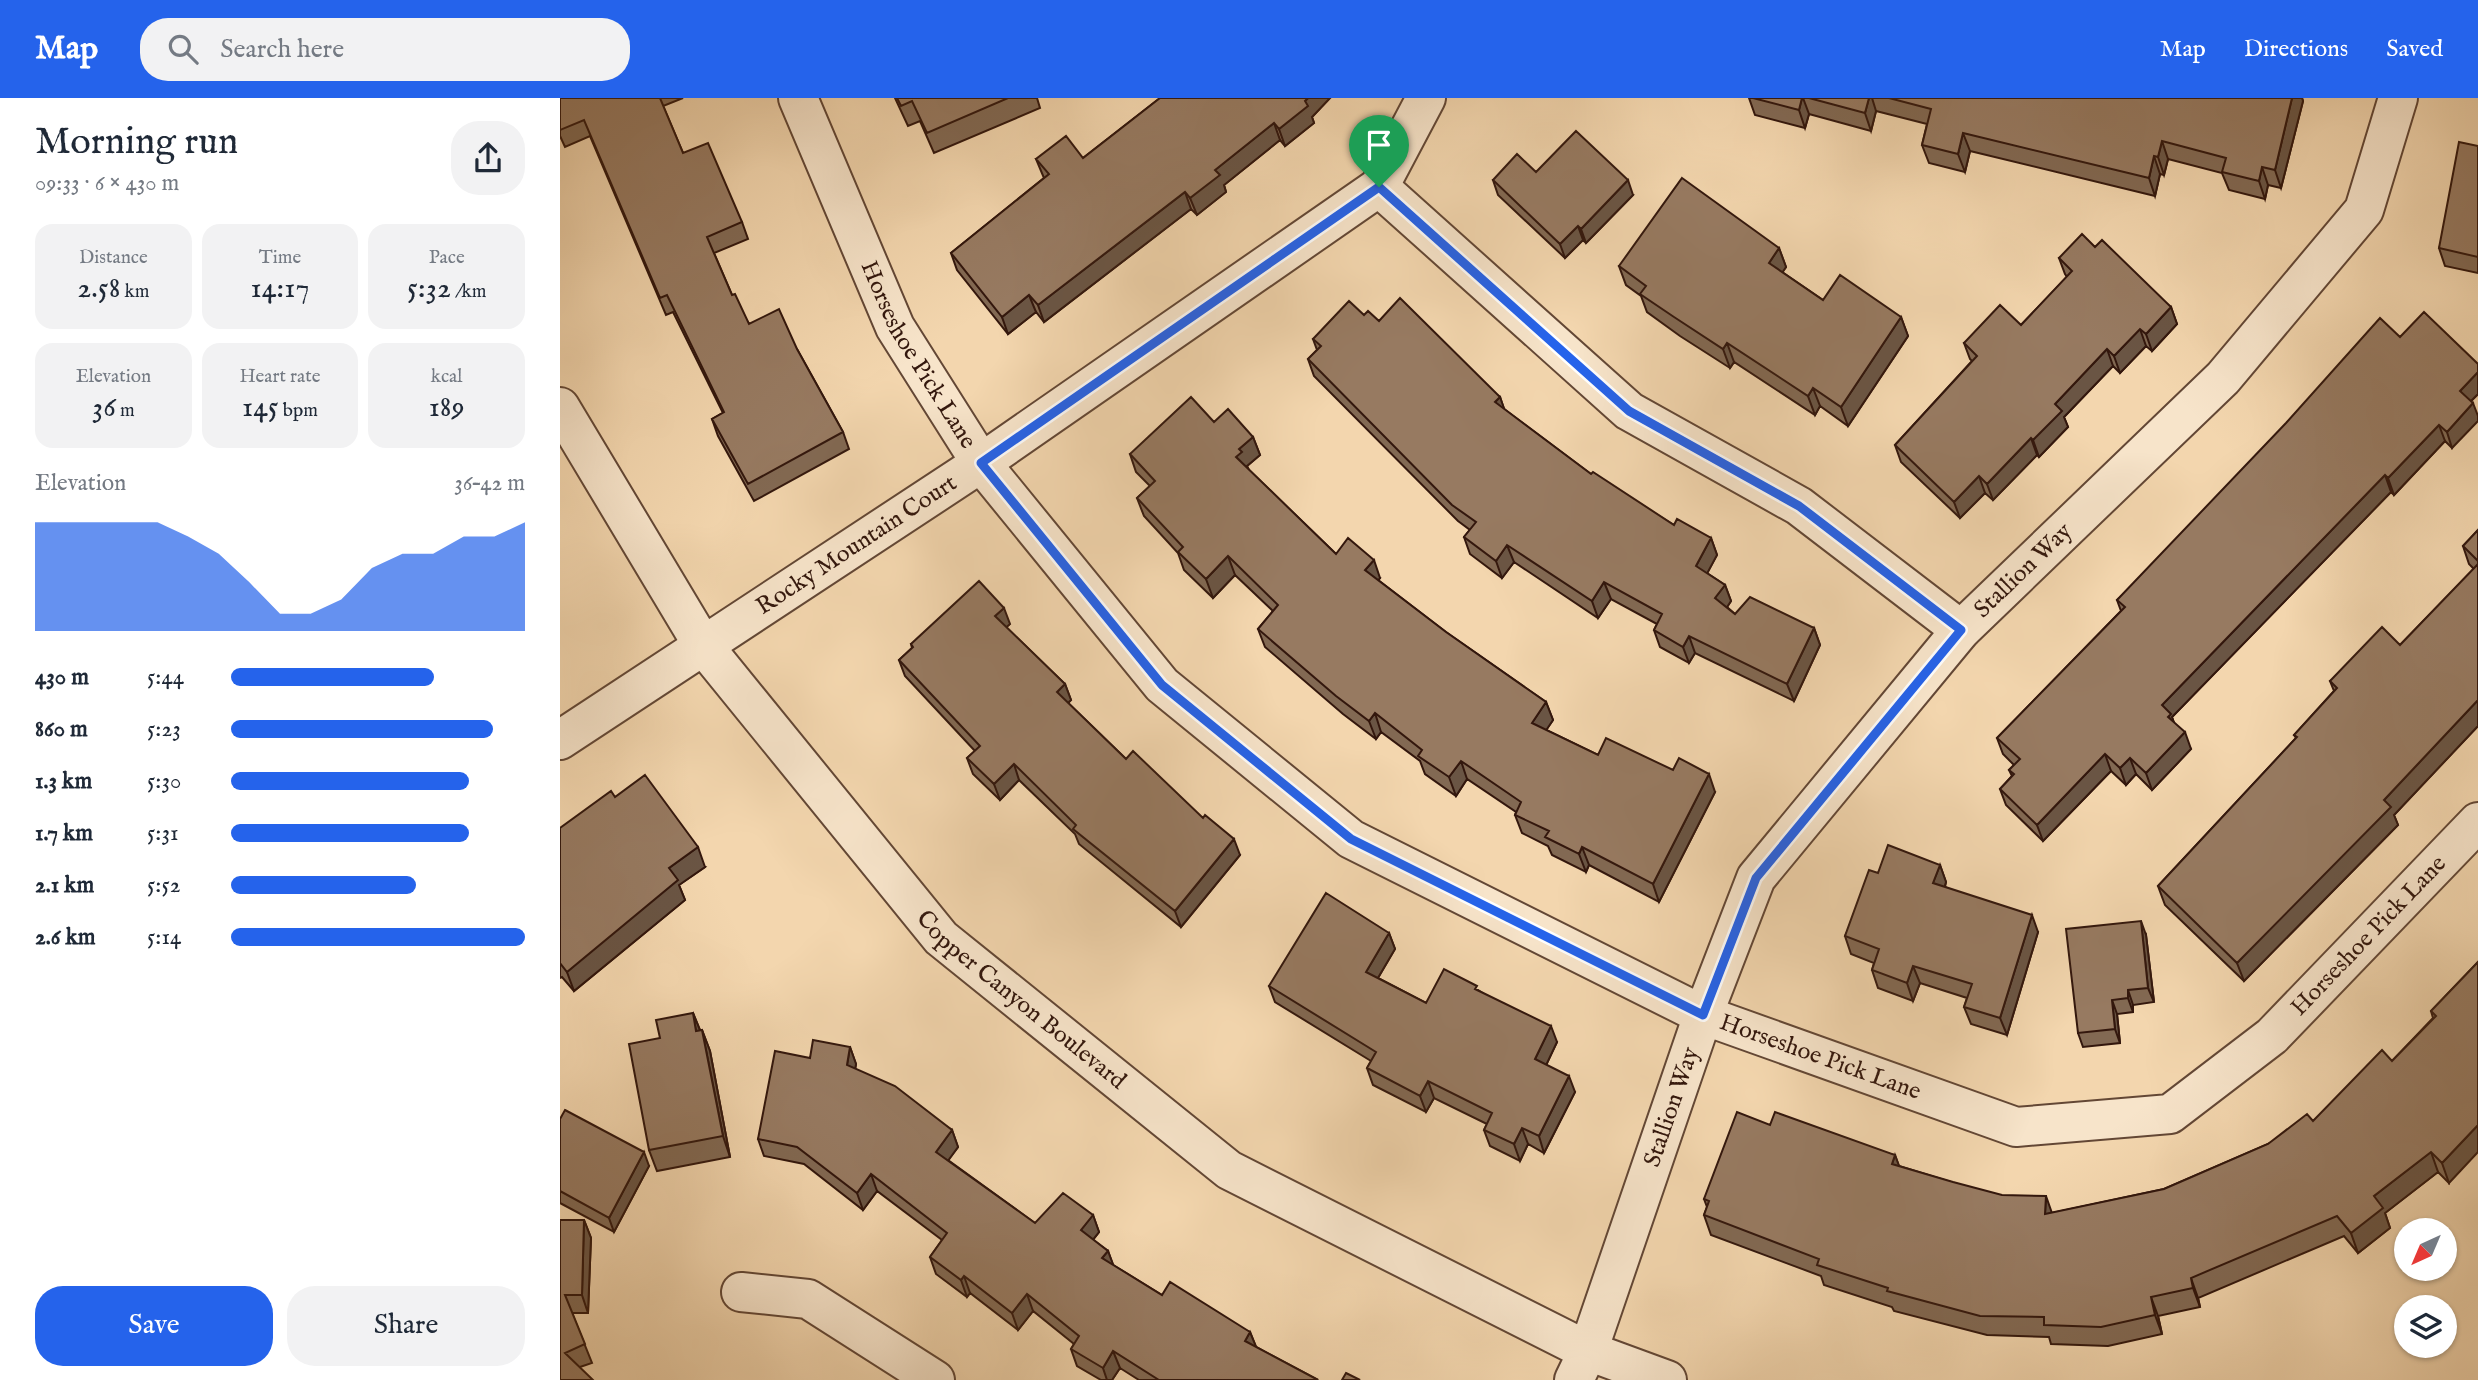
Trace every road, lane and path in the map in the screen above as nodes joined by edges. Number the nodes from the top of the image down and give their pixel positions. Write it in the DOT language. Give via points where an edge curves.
graph roads {
  1 [pos="798,98"];
  2 [pos="1426,98"];
  3 [pos="2398,98"];
  4 [pos="1379,187"];
  5 [pos="560,407"];
  6 [pos="981,463"];
  7 [pos="1961,630"];
  8 [pos="702,644"];
  9 [pos="560,740"];
  10 [pos="2478,822"];
  11 [pos="1703,1015"];
  12 [pos="741,1292"];
  13 [pos="1581,1365"];
  14 [pos="935,1380"];
  15 [pos="1667,1380"];
  1 -- 6 [label="street, Horseshoe Pick Lane" via="895,327"];
  2 -- 4 [label="street, Rocky Mountain Court"];
  3 -- 7 [label="street, Stallion Way" via="2364,210 2223,378"];
  4 -- 6 [label="street, Rocky Mountain Court"];
  4 -- 7 [label="street" via="1629,411 1799,506"];
  5 -- 8 [label="street, Copper Canyon Boulevard"];
  6 -- 8 [label="street, Rocky Mountain Court"];
  6 -- 11 [label="street, Horseshoe Pick Lane" via="1162,685 1351,839"];
  7 -- 11 [label="street, Stallion Way" via="1756,878"];
  8 -- 9 [label="street, Rocky Mountain Court"];
  8 -- 13 [label="street, Copper Canyon Boulevard" via="941,938 1229,1170"];
  10 -- 11 [label="street, Horseshoe Pick Lane" via="2272,1036 2170,1114 2016,1127"];
  11 -- 13 [label="street, Stallion Way"];
  12 -- 14 [label="street" via="808,1298"];
  13 -- 15 [label="street, Copper Canyon Boulevard"];
}
